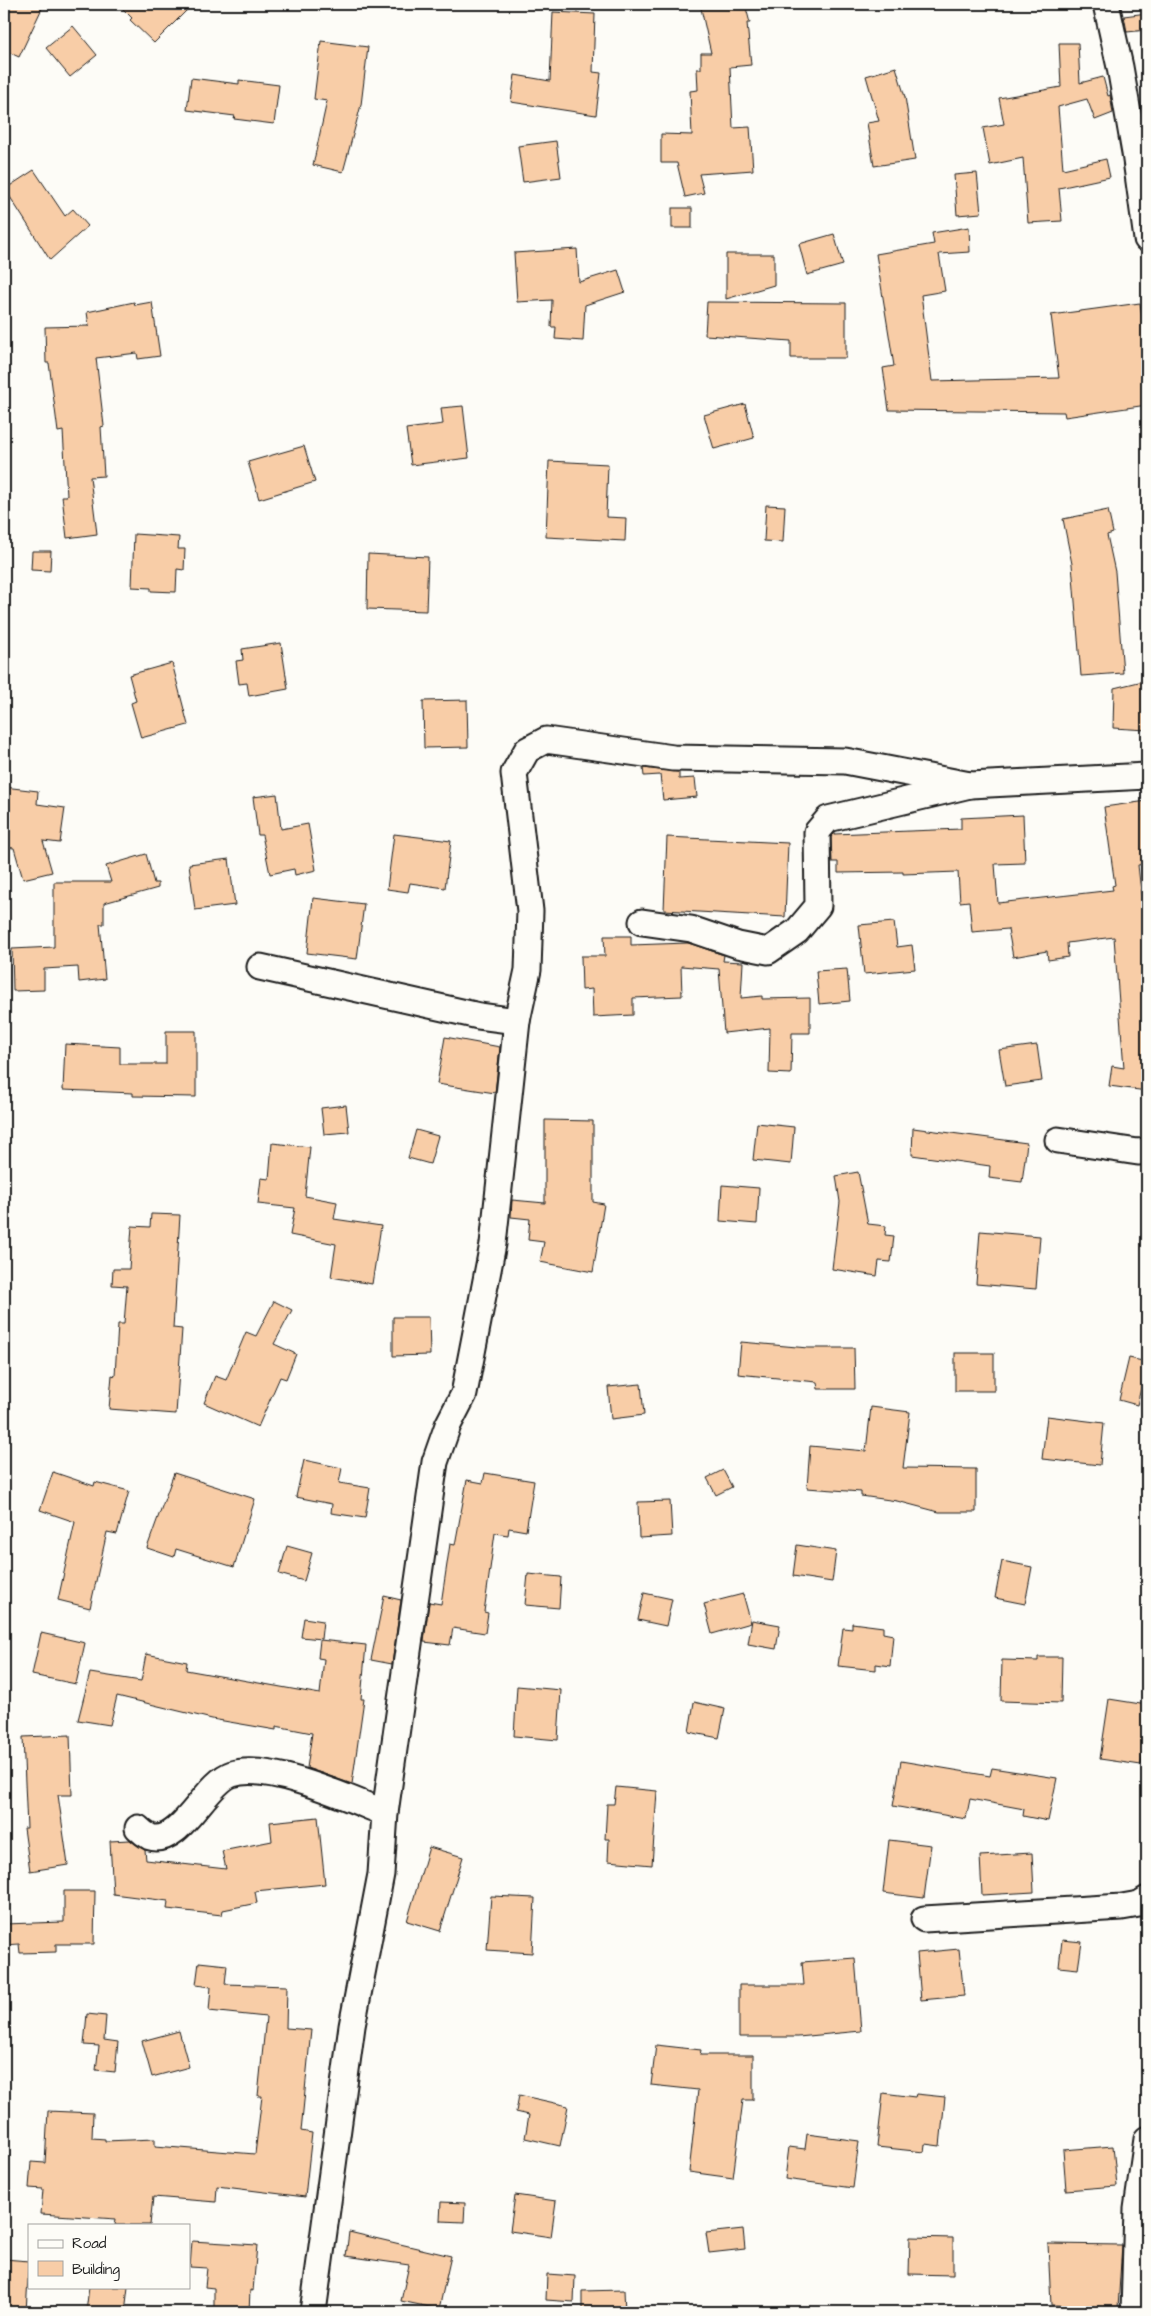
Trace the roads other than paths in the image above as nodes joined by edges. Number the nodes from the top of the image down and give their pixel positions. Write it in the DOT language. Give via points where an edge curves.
graph roads {
  1 [pos="1106,4"];
  2 [pos="1147,239"];
  3 [pos="1147,776"];
  4 [pos="970,785"];
  5 [pos="642,922"];
  6 [pos="260,966"];
  7 [pos="517,1021"];
  8 [pos="1058,1140"];
  9 [pos="1147,1151"];
  10 [pos="385,1813"];
  11 [pos="138,1828"];
  12 [pos="1147,1899"];
  13 [pos="924,1919"];
  14 [pos="1147,2139"];
  15 [pos="313,2312"];
  16 [pos="1134,2312"];
  1 -- 2 [label="street" via="1120,67"];
  3 -- 4 [label="street"];
  4 -- 5 [label="street" via="828,819 817,832 818,906 797,931 768,951 691,930"];
  4 -- 7 [label="street" via="845,761 673,758 546,740 527,750 514,773 530,910 528,970"];
  6 -- 7 [label="street" via="479,1016"];
  7 -- 10 [label="street" via="493,1244 464,1394 448,1425 435,1462"];
  8 -- 9 [label="street"];
  10 -- 11 [label="street" via="337,1793 274,1774 246,1771 230,1774 218,1783 172,1833 160,1838"];
  10 -- 15 [label="street" via="381,1874 352,2026"];
  12 -- 13 [label="street" via="1122,1907"];
  14 -- 16 [label="street" via="1137,2209"];
}
